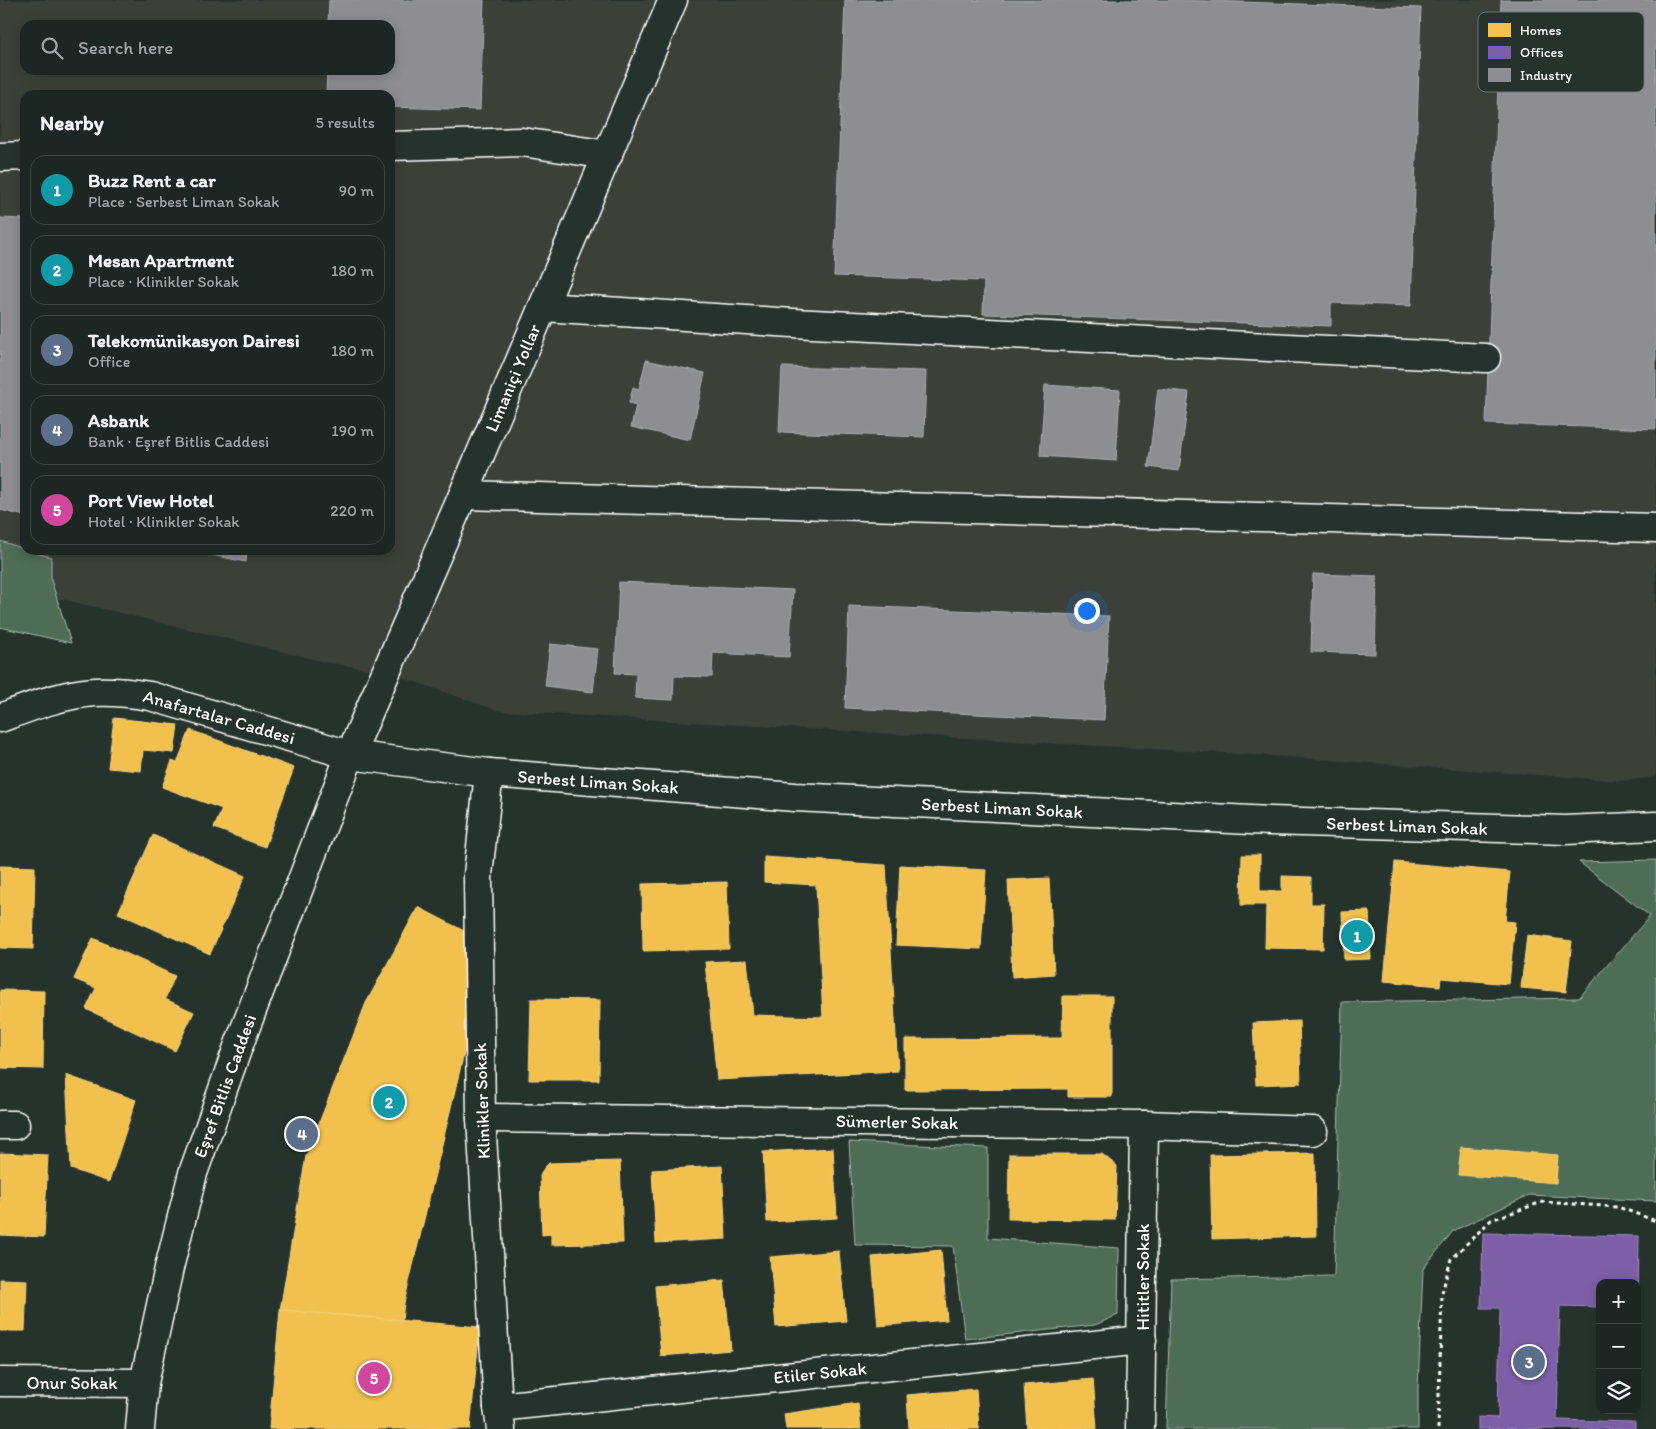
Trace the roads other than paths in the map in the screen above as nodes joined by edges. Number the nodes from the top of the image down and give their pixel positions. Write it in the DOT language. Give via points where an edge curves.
graph roads {
  1 [pos="673,0"];
  2 [pos="395,146"];
  3 [pos="608,155"];
  4 [pos="20,156"];
  5 [pos="0,157"];
  6 [pos="543,307"];
  7 [pos="1486,358"];
  8 [pos="463,495"];
  9 [pos="1656,528"];
  10 [pos="0,718"];
  11 [pos="350,755"];
  12 [pos="488,774"];
  13 [pos="1656,826"];
  14 [pos="481,1118"];
  15 [pos="1144,1125"];
  16 [pos="1313,1131"];
  17 [pos="1142,1340"];
  18 [pos="0,1382"];
  19 [pos="144,1383"];
  20 [pos="499,1418"];
  21 [pos="140,1429"];
  22 [pos="1140,1429"];
  1 -- 3 [label="street, Limaniçi Yollar"];
  2 -- 3 [label="street" via="522,142"];
  3 -- 6 [label="street, Limaniçi Yollar"];
  4 -- 5 [label="street"];
  6 -- 7 [label="street"];
  6 -- 8 [label="street, Limaniçi Yollar"];
  8 -- 9 [label="street"];
  8 -- 11 [label="street, Limaniçi Yollar"];
  10 -- 11 [label="street, Anafartalar Caddesi" via="62,697 119,692 150,696"];
  11 -- 12 [label="street, Serbest Liman Sokak"];
  11 -- 19 [label="street, Eşref Bitlis Caddesi" via="193,1174"];
  12 -- 13 [label="street, Serbest Liman Sokak" via="795,797 1270,822 1565,830"];
  12 -- 14 [label="street, Klinikler Sokak" via="478,875"];
  14 -- 15 [label="street, Sümerler Sokak"];
  14 -- 20 [label="street, Klinikler Sokak"];
  15 -- 16 [label="street, Sümerler Sokak"];
  15 -- 17 [label="street, Hititler Sokak"];
  17 -- 20 [label="street, Etiler Sokak"];
  17 -- 22 [label="street, Hititler Sokak"];
  18 -- 19 [label="street, Onur Sokak"];
  19 -- 21 [label="street, Eşref Bitlis Caddesi"];
}
